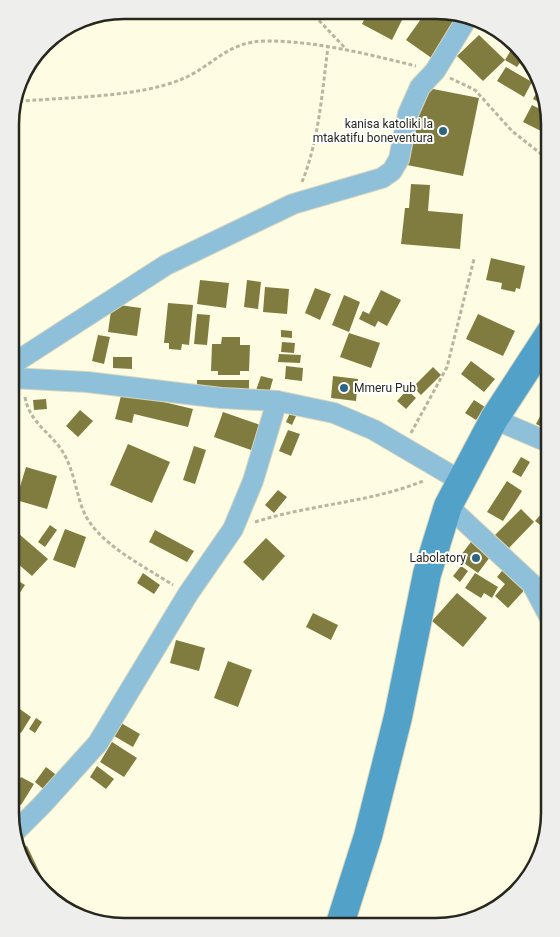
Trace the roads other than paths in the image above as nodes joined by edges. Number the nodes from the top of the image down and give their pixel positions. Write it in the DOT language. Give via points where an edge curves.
graph roads {
  1 [pos="465,22"];
  2 [pos="541,347"];
  3 [pos="19,370"];
  4 [pos="19,375"];
  5 [pos="278,401"];
  6 [pos="494,420"];
  7 [pos="541,439"];
  8 [pos="453,477"];
  9 [pos="448,506"];
  10 [pos="541,601"];
  11 [pos="20,827"];
  12 [pos="342,918"];
  1 -- 3 [label="street" via="435,71 420,87 408,114 399,159 392,171 382,178 293,204 166,265"];
  2 -- 6 [label="street"];
  4 -- 5 [label="street" via="221,398"];
  5 -- 8 [label="street" via="334,413 374,430"];
  5 -- 11 [label="street" via="233,529 188,594 98,742"];
  6 -- 7 [label="street"];
  6 -- 8 [label="street"];
  8 -- 9 [label="street"];
  9 -- 10 [label="street" via="532,584"];
  9 -- 12 [label="street" via="427,574 398,717 370,827"];
}
